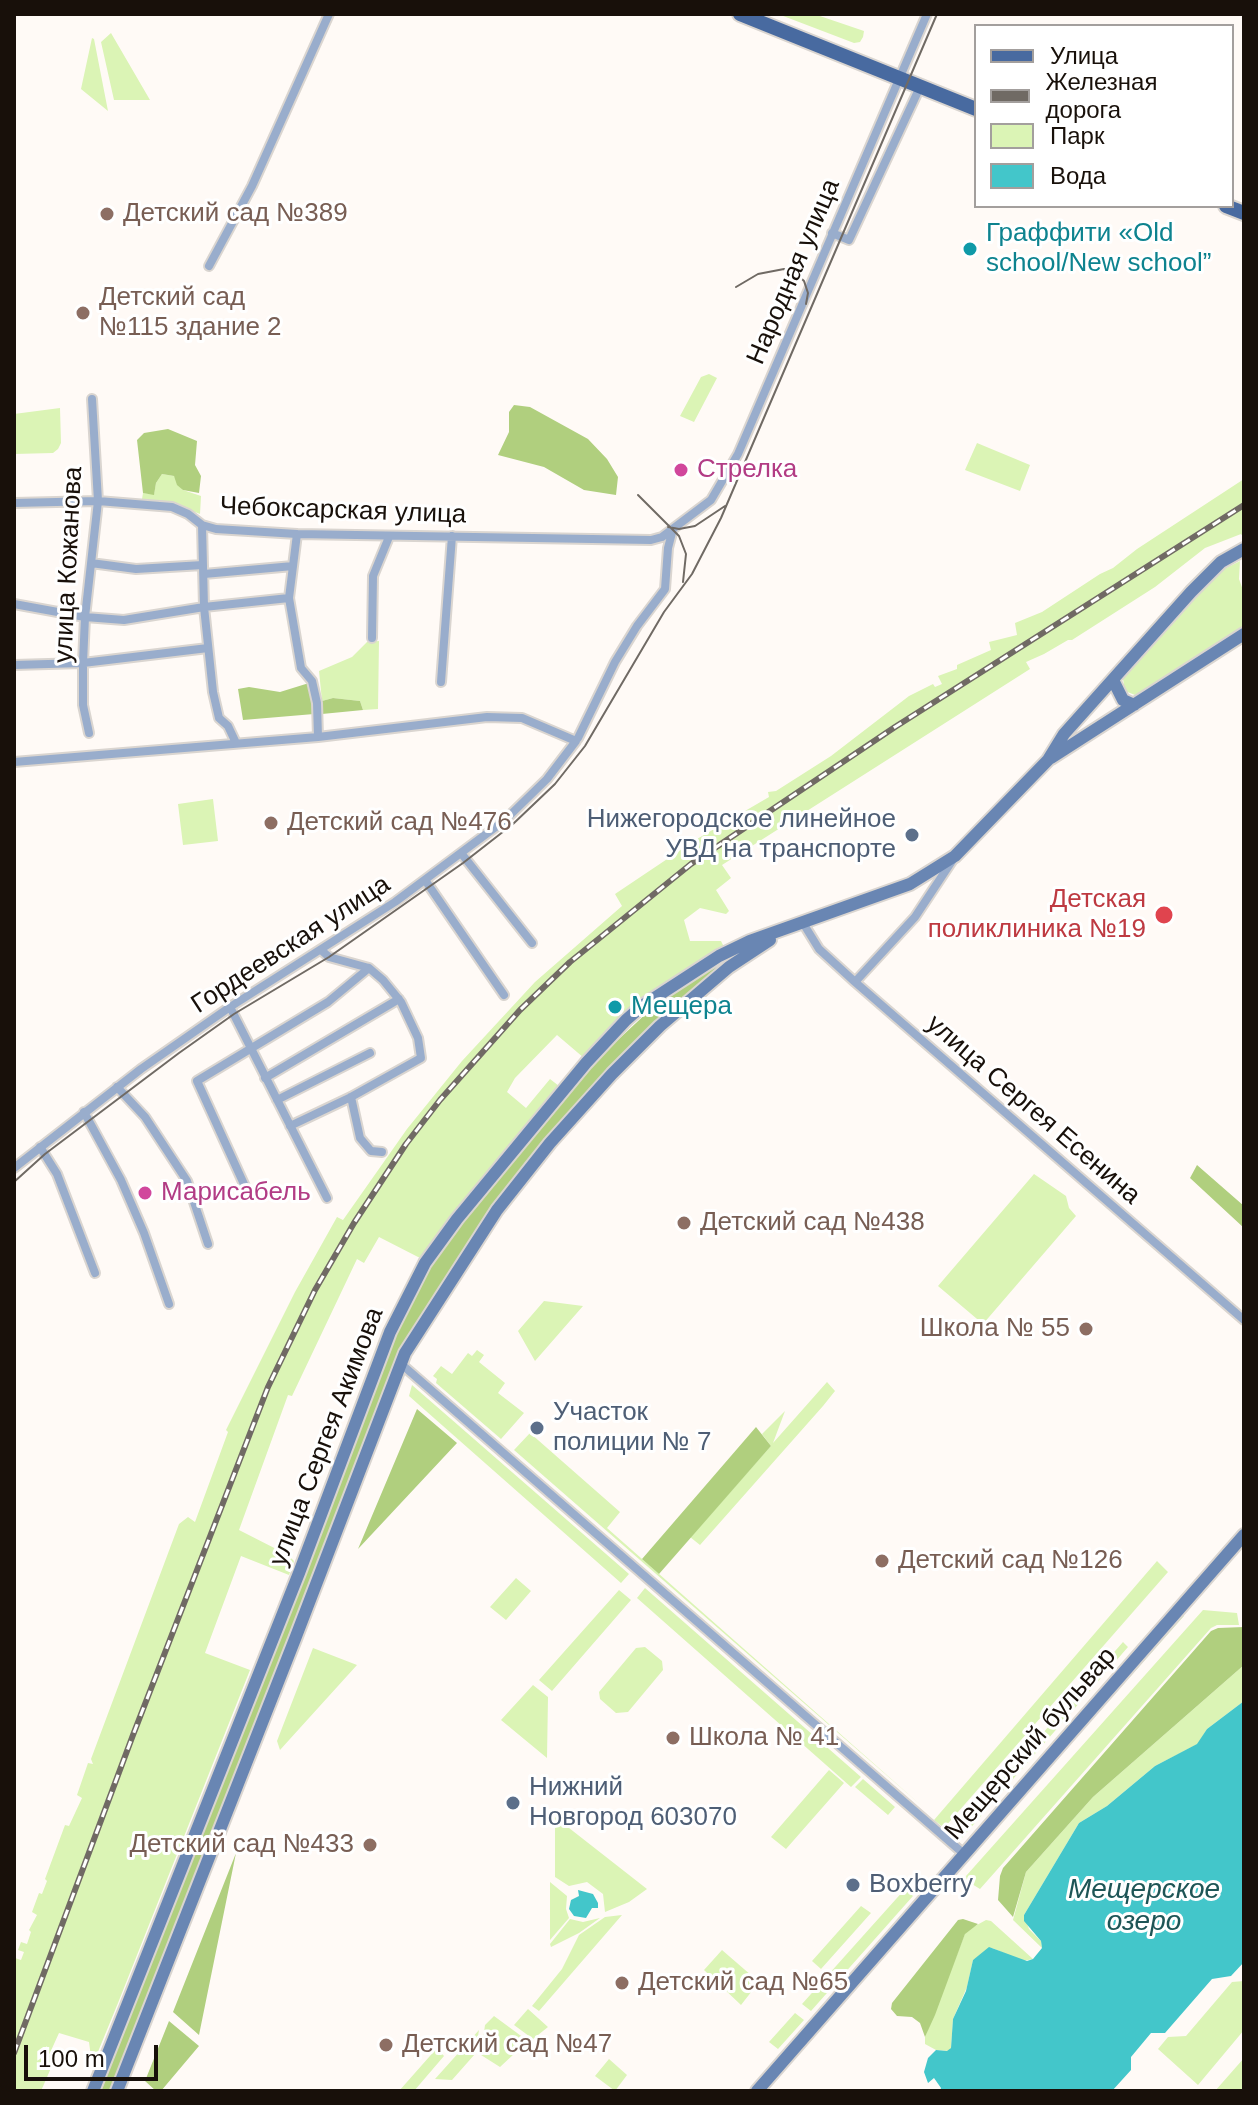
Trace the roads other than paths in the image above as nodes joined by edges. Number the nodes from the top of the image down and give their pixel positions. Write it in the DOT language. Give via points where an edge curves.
graph roads {
  1 [pos="329,14"];
  2 [pos="740,14"];
  3 [pos="927,14"];
  4 [pos="899,78"];
  5 [pos="920,87"];
  6 [pos="974,108"];
  7 [pos="832,233"];
  8 [pos="209,266"];
  9 [pos="92,399"];
  10 [pos="98,501"];
  11 [pos="14,503"];
  12 [pos="202,525"];
  13 [pos="673,529"];
  14 [pos="297,534"];
  15 [pos="452,536"];
  16 [pos="389,537"];
  17 [pos="1244,549"];
  18 [pos="91,563"];
  19 [pos="293,566"];
  20 [pos="204,570"];
  21 [pos="289,598"];
  22 [pos="14,604"];
  23 [pos="204,607"];
  24 [pos="85,617"];
  25 [pos="1244,634"];
  26 [pos="372,638"];
  27 [pos="208,648"];
  28 [pos="83,663"];
  29 [pos="14,665"];
  30 [pos="1113,680"];
  31 [pos="441,682"];
  32 [pos="1134,705"];
  33 [pos="89,733"];
  34 [pos="318,737"];
  35 [pos="577,739"];
  36 [pos="236,743"];
  37 [pos="1048,760"];
  38 [pos="14,762"];
  39 [pos="461,853"];
  40 [pos="955,856"];
  41 [pos="425,880"];
  42 [pos="803,923"];
  43 [pos="783,932"];
  44 [pos="532,943"];
  45 [pos="321,950"];
  46 [pos="722,954"];
  47 [pos="729,967"];
  48 [pos="369,968"];
  49 [pos="855,982"];
  50 [pos="504,995"];
  51 [pos="399,999"];
  52 [pos="230,1007"];
  53 [pos="250,1048"];
  54 [pos="370,1053"];
  55 [pos="265,1078"];
  56 [pos="117,1087"];
  57 [pos="351,1097"];
  58 [pos="277,1100"];
  59 [pos="84,1112"];
  60 [pos="290,1126"];
  61 [pos="40,1147"];
  62 [pos="382,1152"];
  63 [pos="14,1168"];
  64 [pos="248,1193"];
  65 [pos="327,1198"];
  66 [pos="208,1244"];
  67 [pos="95,1273"];
  68 [pos="169,1304"];
  69 [pos="1244,1320"];
  70 [pos="400,1363"];
  71 [pos="1244,1535"];
  72 [pos="964,1854"];
  73 [pos="93,2091"];
  74 [pos="117,2091"];
  75 [pos="757,2091"];
  1 -- 8 [label="street" via="252,186"];
  2 -- 4 [label="main road"];
  3 -- 4 [label="street, Народная улица"];
  4 -- 5 [label="main road"];
  4 -- 7 [label="street, Народная улица"];
  5 -- 6 [label="main road"];
  5 -- 7 [label="street" via="849,240"];
  7 -- 13 [label="street, Народная улица" via="725,481 711,500"];
  9 -- 10 [label="street, улица Кожанова"];
  10 -- 11 [label="street, Чебоксарская улица"];
  10 -- 12 [label="street, Чебоксарская улица" via="172,507"];
  10 -- 18 [label="street, улица Кожанова"];
  12 -- 14 [label="street, Чебоксарская улица"];
  12 -- 20 [label="street"];
  13 -- 15 [label="street, Чебоксарская улица" via="651,540"];
  13 -- 35 [label="street, Гордеевская улица" via="665,589 622,650"];
  14 -- 16 [label="street, Чебоксарская улица"];
  14 -- 19 [label="street"];
  15 -- 16 [label="street, Чебоксарская улица"];
  15 -- 31 [label="street"];
  16 -- 26 [label="street" via="373,576"];
  17 -- 30 [label="main road, улица Сергея Акимова" via="1221,562"];
  18 -- 20 [label="street"];
  18 -- 24 [label="street, улица Кожанова"];
  19 -- 20 [label="street"];
  19 -- 21 [label="street"];
  20 -- 23 [label="street"];
  21 -- 23 [label="street"];
  21 -- 34 [label="street" via="301,668 312,681 317,703"];
  22 -- 24 [label="street"];
  23 -- 24 [label="street" via="151,618"];
  23 -- 27 [label="street"];
  24 -- 28 [label="street, улица Кожанова"];
  25 -- 32 [label="main road, улица Сергея Акимова"];
  27 -- 28 [label="street"];
  27 -- 36 [label="street" via="219,718"];
  28 -- 29 [label="street"];
  28 -- 33 [label="street, улица Кожанова"];
  30 -- 32 [label="main road" via="1123,700"];
  30 -- 37 [label="main road, улица Сергея Акимова"];
  32 -- 37 [label="main road, улица Сергея Акимова"];
  34 -- 35 [label="street" via="487,717 522,718"];
  34 -- 36 [label="street"];
  35 -- 39 [label="street, Гордеевская улица" via="547,779"];
  36 -- 38 [label="street"];
  37 -- 40 [label="main road, улица Сергея Акимова"];
  39 -- 41 [label="street, Гордеевская улица"];
  39 -- 44 [label="street"];
  40 -- 42 [label="main road, улица Сергея Акимова" via="910,884"];
  40 -- 49 [label="street" via="915,917"];
  41 -- 45 [label="street, Гордеевская улица"];
  41 -- 50 [label="street"];
  42 -- 43 [label="main road, улица Сергея Акимова"];
  42 -- 49 [label="street, улица Сергея Есенина" via="819,949"];
  43 -- 46 [label="main road, улица Сергея Акимова"];
  43 -- 47 [label="main road, улица Сергея Акимова"];
  45 -- 48 [label="street"];
  45 -- 52 [label="street, Гордеевская улица"];
  46 -- 47 [label="main road" via="728,956"];
  46 -- 73 [label="main road, улица Сергея Акимова" via="626,1020 457,1219 415,1280 382,1352"];
  47 -- 70 [label="main road, улица Сергея Акимова" via="660,1026 550,1143 497,1210"];
  48 -- 51 [label="street"];
  48 -- 53 [label="street" via="328,1002"];
  49 -- 69 [label="street, улица Сергея Есенина"];
  51 -- 55 [label="street"];
  51 -- 57 [label="street" via="418,1038 421,1058"];
  52 -- 53 [label="street"];
  52 -- 56 [label="street, Гордеевская улица"];
  53 -- 55 [label="street"];
  53 -- 64 [label="street" via="197,1081"];
  54 -- 58 [label="street"];
  55 -- 58 [label="street"];
  56 -- 59 [label="street, Гордеевская улица"];
  56 -- 66 [label="street" via="145,1117 187,1181"];
  57 -- 60 [label="street"];
  57 -- 62 [label="street" via="360,1138 371,1151"];
  58 -- 60 [label="street"];
  59 -- 61 [label="street, Гордеевская улица"];
  59 -- 68 [label="street" via="121,1180"];
  60 -- 65 [label="street"];
  61 -- 63 [label="street, Гордеевская улица"];
  61 -- 67 [label="street" via="57,1174"];
  70 -- 72 [label="street"];
  70 -- 74 [label="main road, улица Сергея Акимова"];
  71 -- 72 [label="main road, Мещерский бульвар"];
  72 -- 75 [label="main road, Мещерский бульвар"];
}
